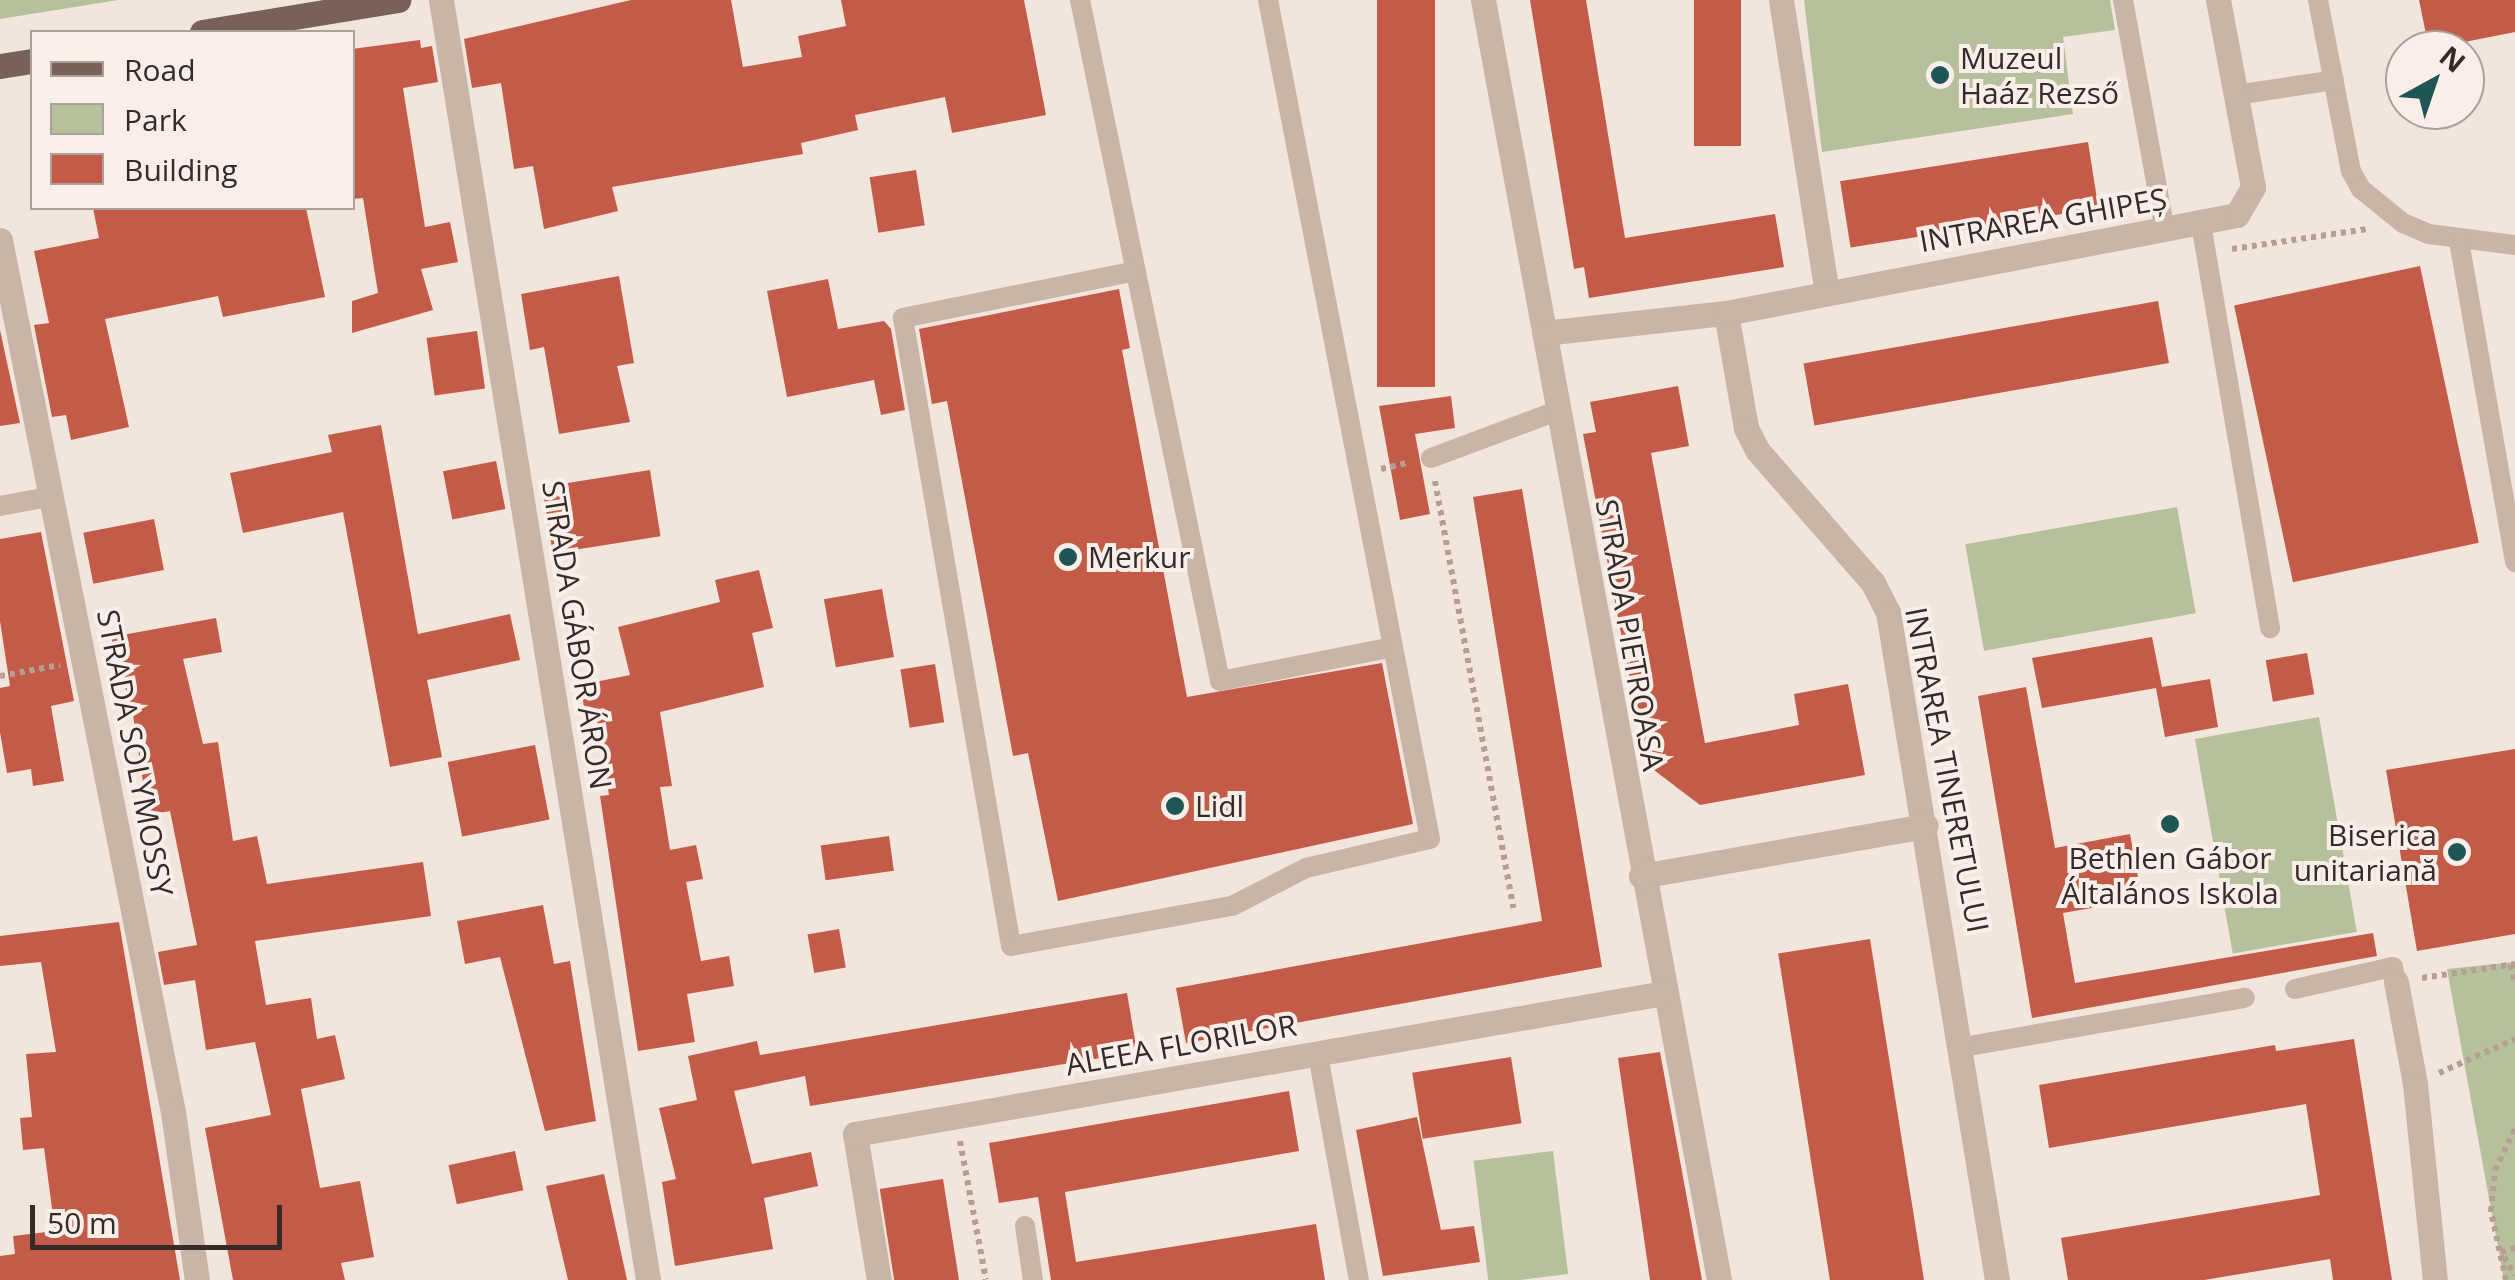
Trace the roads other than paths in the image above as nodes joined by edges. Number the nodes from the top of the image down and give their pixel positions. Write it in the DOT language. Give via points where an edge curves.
graph roads {
  1 [pos="398,0"];
  2 [pos="441,0"];
  3 [pos="1080,0"];
  4 [pos="1268,0"];
  5 [pos="1483,0"];
  6 [pos="1781,0"];
  7 [pos="2123,0"];
  8 [pos="2218,0"];
  9 [pos="2318,0"];
  10 [pos="214,30"];
  11 [pos="30,61"];
  12 [pos="0,66"];
  13 [pos="2334,80"];
  14 [pos="2236,96"];
  15 [pos="2200,224"];
  16 [pos="2165,231"];
  17 [pos="0,240"];
  18 [pos="2459,241"];
  19 [pos="2515,245"];
  20 [pos="1136,270"];
  21 [pos="1828,293"];
  22 [pos="1726,314"];
  23 [pos="1544,333"];
  24 [pos="1557,411"];
  25 [pos="1431,458"];
  26 [pos="48,497"];
  27 [pos="0,506"];
  28 [pos="2515,562"];
  29 [pos="2270,628"];
  30 [pos="1393,648"];
  31 [pos="1926,826"];
  32 [pos="1641,876"];
  33 [pos="2396,982"];
  34 [pos="2295,989"];
  35 [pos="1664,993"];
  36 [pos="2245,998"];
  37 [pos="1963,1047"];
  38 [pos="1318,1055"];
  39 [pos="1025,1226"];
  40 [pos="197,1280"];
  41 [pos="648,1280"];
  42 [pos="879,1280"];
  43 [pos="1033,1280"];
  44 [pos="1358,1280"];
  45 [pos="1719,1280"];
  46 [pos="1997,1280"];
  47 [pos="2434,1280"];
  1 -- 10 [label="main road"];
  2 -- 41 [label="street, STRADA GÁBOR ÁRON"];
  3 -- 20 [label="lane"];
  4 -- 30 [label="lane"];
  5 -- 23 [label="street, STRADA PIETROASA"];
  6 -- 21 [label="street"];
  7 -- 16 [label="lane"];
  8 -- 14 [label="street"];
  9 -- 13 [label="lane"];
  11 -- 12 [label="main road"];
  13 -- 14 [label="lane"];
  13 -- 18 [label="lane" via="2352,171 2374,204 2404,223"];
  14 -- 15 [label="street, INTRAREA GHIPEȘ" via="2253,187 2237,214"];
  15 -- 16 [label="street, INTRAREA GHIPEȘ"];
  15 -- 29 [label="lane"];
  16 -- 21 [label="street, INTRAREA GHIPEȘ"];
  17 -- 26 [label="street, STRADA SOLYMOSSY"];
  18 -- 19 [label="lane"];
  18 -- 28 [label="lane"];
  20 -- 30 [label="lane" via="1220,682"];
  20 -- 30 [label="lane" via="904,318 1011,946 1232,906 1306,868 1430,839"];
  21 -- 22 [label="street, INTRAREA GHIPEȘ"];
  22 -- 23 [label="street, INTRAREA GHIPEȘ"];
  22 -- 31 [label="street, INTRAREA TINERETULUI" via="1746,428 1757,450 1873,582 1888,612"];
  23 -- 24 [label="street, STRADA PIETROASA"];
  24 -- 25 [label="lane"];
  24 -- 32 [label="street, STRADA PIETROASA"];
  26 -- 27 [label="lane"];
  26 -- 40 [label="street, STRADA SOLYMOSSY" via="174,1112"];
  31 -- 32 [label="street"];
  31 -- 37 [label="street, INTRAREA TINERETULUI"];
  32 -- 35 [label="street, STRADA PIETROASA"];
  33 -- 34 [label="lane" via="2393,967"];
  33 -- 47 [label="street" via="2416,1084"];
  35 -- 38 [label="street, ALEEA FLORILOR"];
  35 -- 45 [label="street, STRADA PIETROASA"];
  36 -- 37 [label="lane"];
  37 -- 46 [label="street, INTRAREA TINERETULUI"];
  38 -- 42 [label="street, ALEEA FLORILOR" via="855,1134"];
  38 -- 44 [label="lane"];
  39 -- 43 [label="lane"];
}
